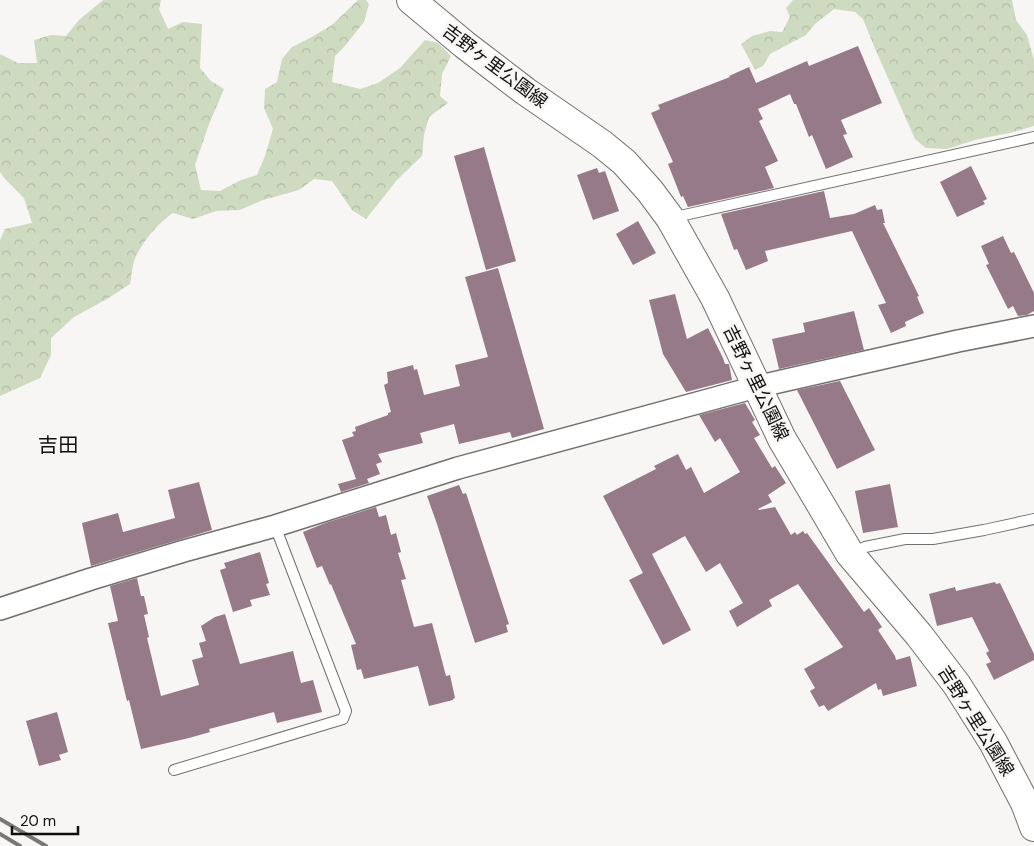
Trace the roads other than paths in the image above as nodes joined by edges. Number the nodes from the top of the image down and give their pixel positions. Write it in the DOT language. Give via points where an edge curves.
graph roads {
  1 [pos="411,0"];
  2 [pos="1034,137"];
  3 [pos="670,218"];
  4 [pos="1034,326"];
  5 [pos="756,387"];
  6 [pos="1034,519"];
  7 [pos="275,526"];
  8 [pos="850,554"];
  9 [pos="0,609"];
  10 [pos="174,770"];
  11 [pos="1034,827"];
  1 -- 3 [label="main road, 吉野ヶ里公園線" via="525,91 624,162"];
  2 -- 3 [label="lane"];
  3 -- 5 [label="main road, 吉野ヶ里公園線" via="714,298"];
  4 -- 5 [label="street"];
  5 -- 7 [label="street" via="458,468"];
  5 -- 8 [label="main road, 吉野ヶ里公園線" via="782,439"];
  6 -- 8 [label="lane" via="933,539 905,539 866,547"];
  7 -- 9 [label="street"];
  7 -- 10 [label="lane" via="346,711 343,719"];
  8 -- 11 [label="main road, 吉野ヶ里公園線" via="957,685 993,742"];
}
